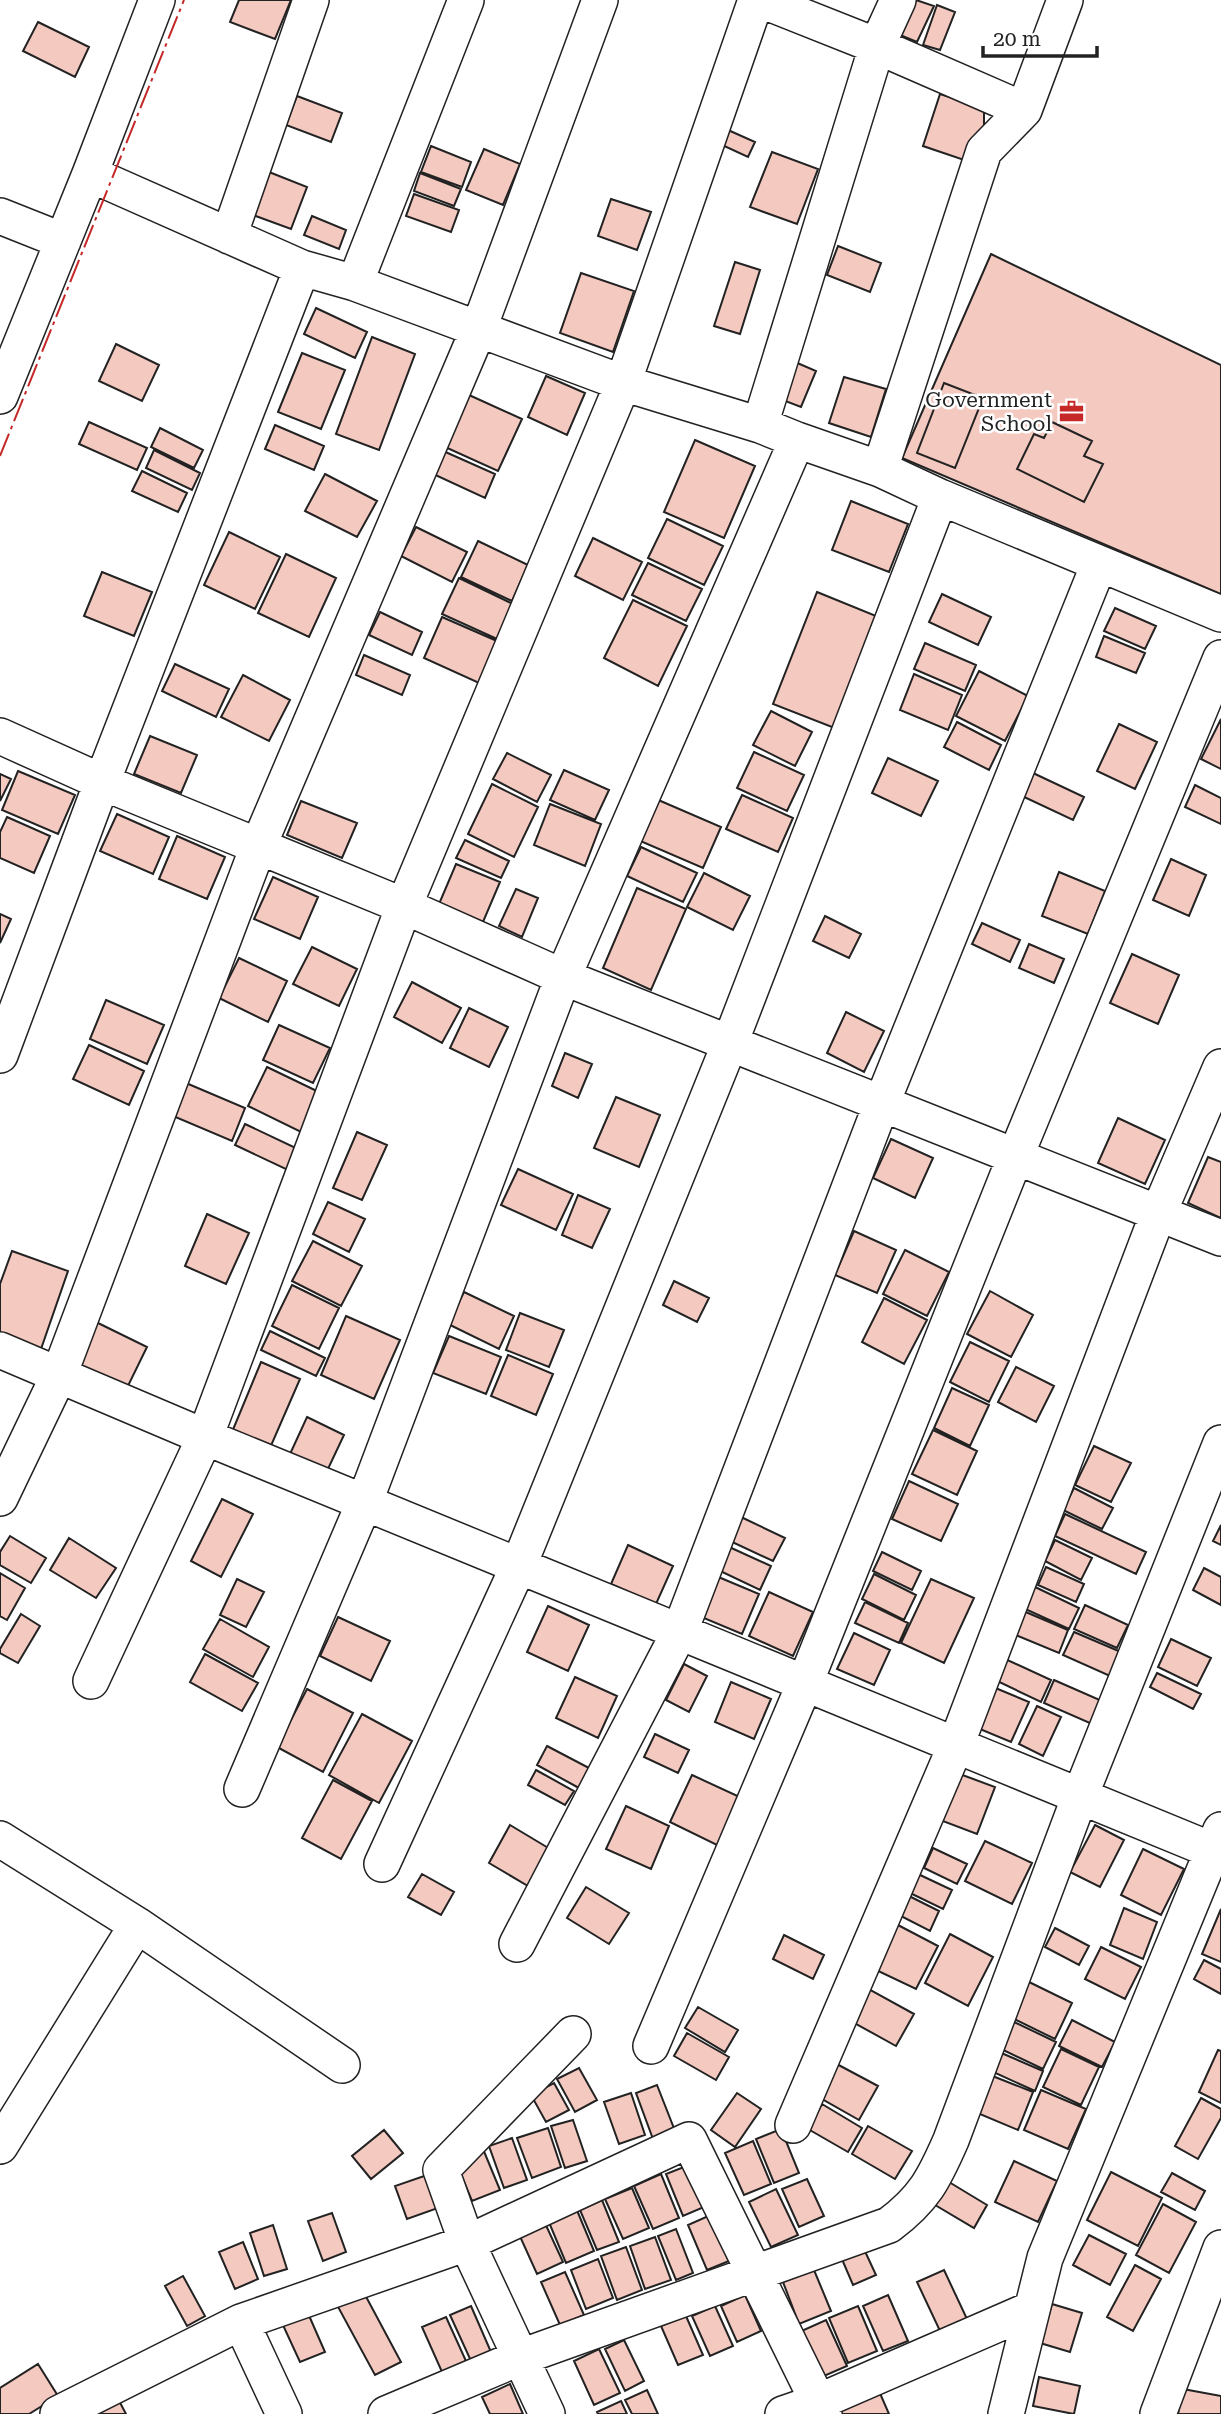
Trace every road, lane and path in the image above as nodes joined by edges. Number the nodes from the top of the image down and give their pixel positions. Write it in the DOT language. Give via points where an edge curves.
graph roads {
  1 [pos="157,0"];
  2 [pos="311,0"];
  3 [pos="466,0"];
  4 [pos="600,0"];
  5 [pos="758,0"];
  6 [pos="898,0"];
  7 [pos="1065,0"];
  8 [pos="877,46"];
  9 [pos="1024,110"];
  10 [pos="90,174"];
  11 [pos="0,216"];
  12 [pos="229,236"];
  13 [pos="63,241"];
  14 [pos="302,268"];
  15 [pos="355,283"];
  16 [pos="480,328"];
  17 [pos="623,383"];
  18 [pos="0,396"];
  19 [pos="760,425"];
  20 [pos="797,440"];
  21 [pos="880,469"];
  22 [pos="940,497"];
  23 [pos="1099,564"];
  24 [pos="1221,614"];
  25 [pos="1221,658"];
  26 [pos="0,736"];
  27 [pos="102,782"];
  28 [pos="258,847"];
  29 [pos="404,906"];
  30 [pos="563,977"];
  31 [pos="730,1043"];
  32 [pos="0,1055"];
  33 [pos="1221,1067"];
  34 [pos="881,1105"];
  35 [pos="1016,1155"];
  36 [pos="1158,1214"];
  37 [pos="1221,1238"];
  38 [pos="0,1350"];
  39 [pos="59,1375"];
  40 [pos="205,1437"];
  41 [pos="1221,1443"];
  42 [pos="0,1498"];
  43 [pos="365,1502"];
  44 [pos="519,1565"];
  45 [pos="680,1631"];
  46 [pos="92,1681"];
  47 [pos="805,1683"];
  48 [pos="956,1745"];
  49 [pos="242,1789"];
  50 [pos="1080,1796"];
  51 [pos="0,1839"];
  52 [pos="1218,1844"];
  53 [pos="382,1864"];
  54 [pos="136,1925"];
  55 [pos="517,1944"];
  56 [pos="573,2034"];
  57 [pos="651,2046"];
  58 [pos="342,2065"];
  59 [pos="793,2124"];
  60 [pos="0,2146"];
  61 [pos="467,2243"];
  62 [pos="1221,2248"];
  63 [pos="755,2274"];
  64 [pos="1032,2309"];
  65 [pos="241,2322"];
  66 [pos="521,2357"];
  67 [pos="821,2408"];
  68 [pos="58,2414"];
  69 [pos="284,2414"];
  70 [pos="386,2414"];
  71 [pos="547,2414"];
  72 [pos="783,2414"];
  73 [pos="1006,2414"];
  74 [pos="1158,2414"];
  1 -- 10 [label="street"];
  2 -- 12 [label="street"];
  3 -- 15 [label="street"];
  4 -- 16 [label="street"];
  5 -- 8 [label="street"];
  5 -- 17 [label="street"];
  6 -- 8 [label="street"];
  7 -- 9 [label="street"];
  8 -- 9 [label="street"];
  8 -- 19 [label="street"];
  9 -- 21 [label="street" via="984,152"];
  10 -- 12 [label="street"];
  10 -- 13 [label="street"];
  11 -- 13 [label="street"];
  12 -- 14 [label="street"];
  13 -- 18 [label="street"];
  14 -- 15 [label="street"];
  14 -- 27 [label="street"];
  15 -- 16 [label="street"];
  16 -- 17 [label="street"];
  16 -- 28 [label="street"];
  17 -- 19 [label="street"];
  17 -- 29 [label="street"];
  19 -- 20 [label="street"];
  20 -- 21 [label="street"];
  20 -- 30 [label="street"];
  21 -- 22 [label="street"];
  22 -- 23 [label="street"];
  22 -- 31 [label="street"];
  23 -- 24 [label="street"];
  23 -- 34 [label="street"];
  25 -- 35 [label="street"];
  26 -- 27 [label="street"];
  27 -- 28 [label="street"];
  27 -- 32 [label="street"];
  28 -- 29 [label="street"];
  28 -- 39 [label="street"];
  29 -- 30 [label="street"];
  29 -- 40 [label="street"];
  30 -- 31 [label="street"];
  30 -- 43 [label="street"];
  31 -- 34 [label="street"];
  31 -- 44 [label="street"];
  33 -- 36 [label="street"];
  34 -- 35 [label="street"];
  34 -- 45 [label="street"];
  35 -- 36 [label="street"];
  35 -- 47 [label="street"];
  36 -- 37 [label="street"];
  36 -- 48 [label="street"];
  38 -- 39 [label="street"];
  39 -- 40 [label="street"];
  39 -- 42 [label="street"];
  40 -- 43 [label="street"];
  40 -- 46 [label="street"];
  41 -- 50 [label="street"];
  43 -- 44 [label="street"];
  43 -- 49 [label="street"];
  44 -- 45 [label="street"];
  44 -- 53 [label="street"];
  45 -- 47 [label="street"];
  45 -- 55 [label="street"];
  47 -- 48 [label="street"];
  47 -- 57 [label="street"];
  48 -- 50 [label="street"];
  48 -- 59 [label="street"];
  50 -- 52 [label="street"];
  50 -- 63 [label="street" via="935,2177 912,2208 889,2225"];
  51 -- 54 [label="street"];
  52 -- 64 [label="street" via="1045,2258"];
  54 -- 58 [label="street"];
  54 -- 60 [label="street"];
  56 -- 61 [label="street" via="442,2170"];
  61 -- 63 [label="street" via="689,2140"];
  61 -- 65 [label="street"];
  61 -- 66 [label="street"];
  62 -- 74 [label="street"];
  63 -- 66 [label="street"];
  63 -- 67 [label="street"];
  64 -- 67 [label="street"];
  64 -- 73 [label="street"];
  65 -- 68 [label="street"];
  65 -- 69 [label="street"];
  66 -- 70 [label="street"];
  66 -- 71 [label="street"];
  67 -- 72 [label="street"];
}
